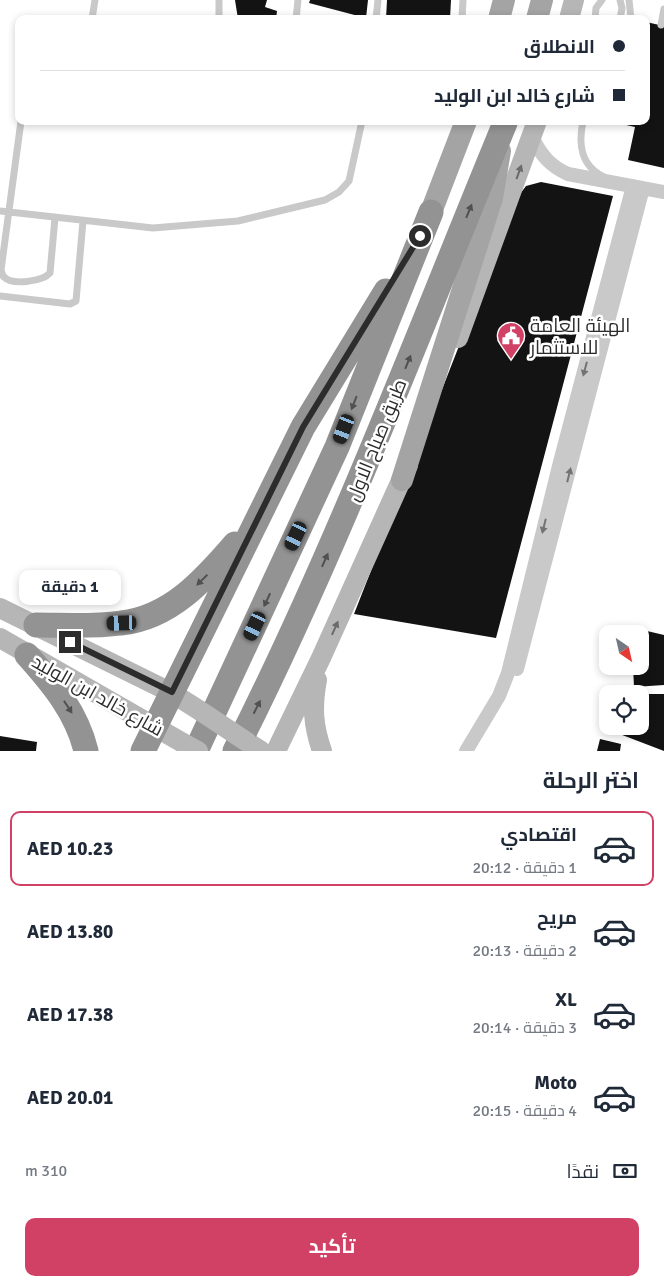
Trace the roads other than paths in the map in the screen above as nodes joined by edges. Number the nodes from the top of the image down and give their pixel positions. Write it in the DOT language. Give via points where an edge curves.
graph roads {
  1 [pos="95,0"];
  2 [pos="219,0"];
  3 [pos="298,0"];
  4 [pos="378,0"];
  5 [pos="463,0"];
  6 [pos="504,0"];
  7 [pos="542,0"];
  8 [pos="574,0"];
  9 [pos="602,0"];
  10 [pos="620,0"];
  11 [pos="629,0"];
  12 [pos="664,9"];
  13 [pos="93,15"];
  14 [pos="219,15"];
  15 [pos="296,15"];
  16 [pos="376,15"];
  17 [pos="462,15"];
  18 [pos="500,15"];
  19 [pos="538,15"];
  20 [pos="570,15"];
  21 [pos="595,15"];
  22 [pos="621,15"];
  23 [pos="631,15"];
  24 [pos="661,25"];
  25 [pos="20,125"];
  26 [pos="361,125"];
  27 [pos="464,125"];
  28 [pos="504,125"];
  29 [pos="504,125"];
  30 [pos="582,125"];
  31 [pos="535,129"];
  32 [pos="632,186"];
  33 [pos="664,192"];
  34 [pos="0,211"];
  35 [pos="9,212"];
  36 [pos="431,212"];
  37 [pos="55,218"];
  38 [pos="83,221"];
  39 [pos="420,236"];
  40 [pos="0,296"];
  41 [pos="402,480"];
  42 [pos="258,518"];
  43 [pos="0,608"];
  44 [pos="36,626"];
  45 [pos="0,638"];
  46 [pos="27,655"];
  47 [pos="321,658"];
  48 [pos="172,692"];
  49 [pos="155,727"];
  50 [pos="192,748"];
  51 [pos="248,748"];
  52 [pos="86,751"];
  53 [pos="143,751"];
  54 [pos="276,751"];
  55 [pos="322,751"];
  56 [pos="466,751"];
  57 [pos="475,751"];
  1 -- 13 [label="lane"];
  2 -- 14 [label="lane"];
  3 -- 15 [label="lane"];
  4 -- 16 [label="lane"];
  5 -- 17 [label="lane"];
  6 -- 18 [label="main road"];
  7 -- 19 [label="main road"];
  8 -- 20 [label="main road"];
  9 -- 21 [label="lane"];
  10 -- 22 [label="lane"];
  11 -- 23 [label="lane"];
  12 -- 24 [label="lane"];
  25 -- 35 [label="lane"];
  26 -- 38 [label="lane" via="349,181 325,200 238,221 153,228"];
  27 -- 36 [label="main road"];
  28 -- 41 [label="main road" via="492,198"];
  51 -- 29 [label="highway, طريق صباح الاول, one-way" via="267,688 358,485"];
  30 -- 32 [label="lane" via="580,137 586,160 599,175"];
  31 -- 32 [label="street" via="543,156 559,170"];
  41 -- 31 [label="main road, طريق صباح الاول, one-way"];
  32 -- 33 [label="street"];
  32 -- 56 [label="street, one-way" via="508,673 499,696"];
  57 -- 32 [label="street, one-way" via="502,706 523,652"];
  34 -- 35 [label="lane"];
  35 -- 37 [label="lane"];
  35 -- 37 [label="lane" via="1,270 5,278 12,281 39,281 50,273"];
  36 -- 39 [label="highway, طريق صباح الاول"];
  37 -- 38 [label="lane"];
  38 -- 40 [label="lane" via="76,301 70,304"];
  39 -- 42 [label="highway" via="303,427"];
  39 -- 50 [label="highway, طريق صباح الاول, one-way" via="337,447"];
  47 -- 41 [label="main road, طريق صباح الاول, one-way"];
  42 -- 44 [label="highway, one-way" via="204,579 158,613 122,623"];
  42 -- 48 [label="highway"];
  43 -- 44 [label="main road, شارع خالد ابن الوليد"];
  44 -- 48 [label="main road, شارع خالد ابن الوليد"];
  45 -- 46 [label="main road, شارع خالد ابن الوليد"];
  46 -- 49 [label="main road, شارع خالد ابن الوليد"];
  46 -- 52 [label="highway, one-way" via="54,686 72,714"];
  47 -- 54 [label="main road, طريق صباح الاول"];
  47 -- 55 [label="main road" via="314,697 314,728"];
  48 -- 49 [label="highway"];
  48 -- 51 [label="main road, شارع خالد ابن الوليد, bridge"];
  49 -- 50 [label="main road, شارع خالد ابن الوليد"];
  49 -- 53 [label="highway"];
}
